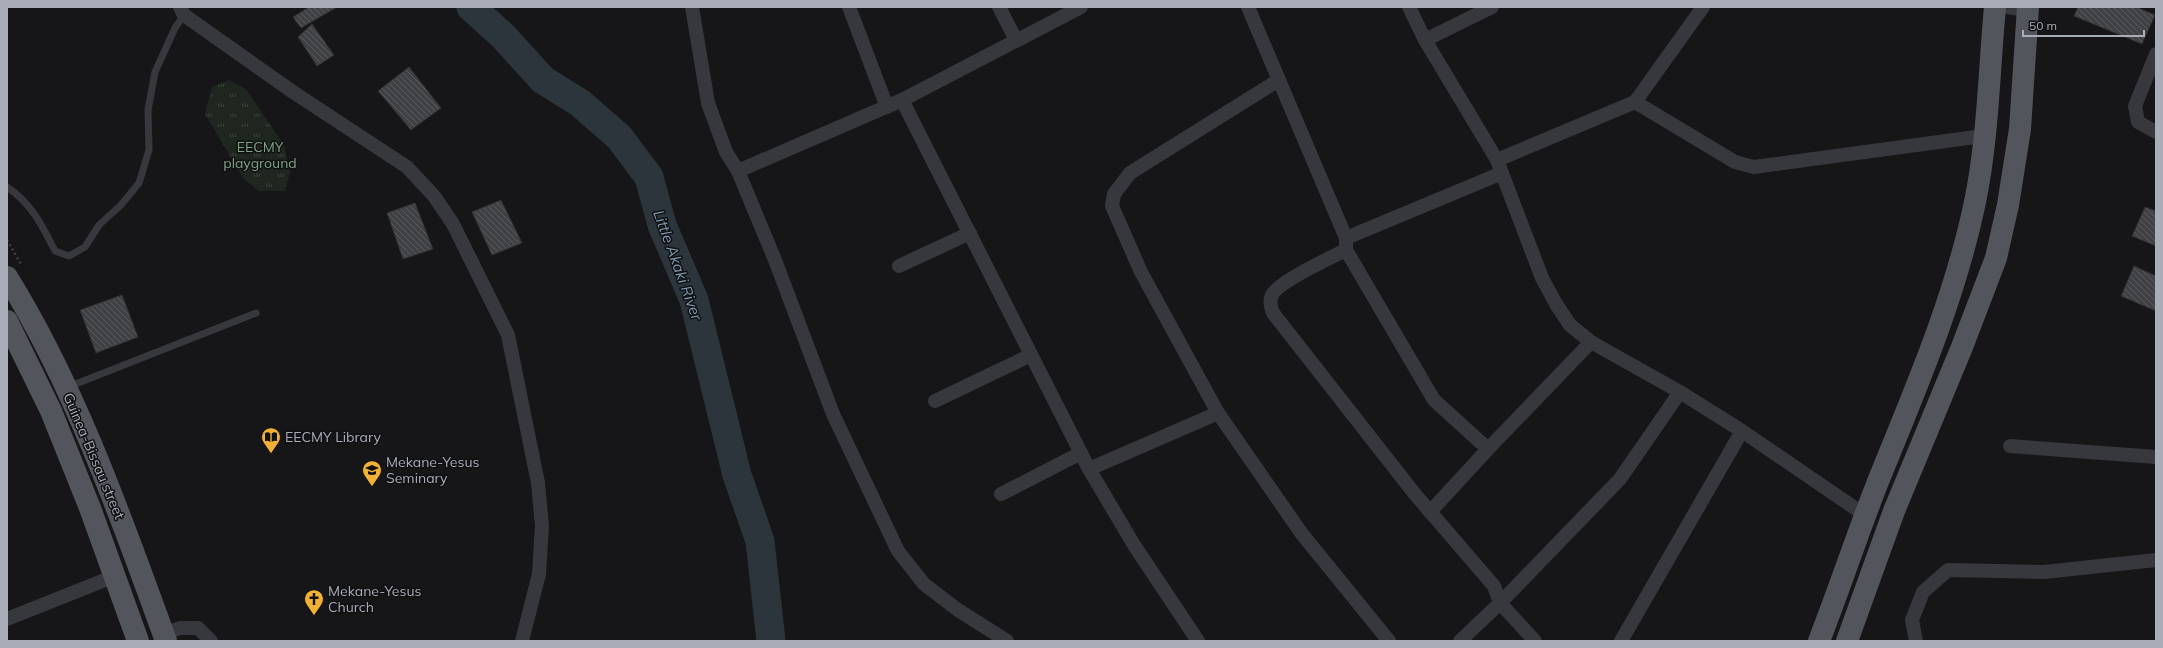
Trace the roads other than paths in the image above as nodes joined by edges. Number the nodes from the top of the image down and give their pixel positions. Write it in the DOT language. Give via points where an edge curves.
graph roads {
  1 [pos="692,7"];
  2 [pos="849,7"];
  3 [pos="999,7"];
  4 [pos="1081,7"];
  5 [pos="1248,7"];
  6 [pos="1409,7"];
  7 [pos="1492,7"];
  8 [pos="1703,7"];
  9 [pos="1995,7"];
  10 [pos="2021,8"];
  11 [pos="182,11"];
  12 [pos="1016,40"];
  13 [pos="1425,40"];
  14 [pos="2156,54"];
  15 [pos="1279,80"];
  16 [pos="902,100"];
  17 [pos="1635,102"];
  18 [pos="887,107"];
  19 [pos="2156,132"];
  20 [pos="1984,136"];
  21 [pos="1500,166"];
  22 [pos="738,171"];
  23 [pos="7,187"];
  24 [pos="970,233"];
  25 [pos="1346,244"];
  26 [pos="899,266"];
  27 [pos="7,277"];
  28 [pos="256,314"];
  29 [pos="8,327"];
  30 [pos="1591,342"];
  31 [pos="1031,355"];
  32 [pos="66,388"];
  33 [pos="1680,392"];
  34 [pos="935,401"];
  35 [pos="1218,413"];
  36 [pos="1742,431"];
  37 [pos="2010,446"];
  38 [pos="1488,449"];
  39 [pos="1080,453"];
  40 [pos="2156,457"];
  41 [pos="1089,469"];
  42 [pos="1001,494"];
  43 [pos="1430,512"];
  44 [pos="1865,515"];
  45 [pos="2156,560"];
  46 [pos="115,576"];
  47 [pos="1500,603"];
  48 [pos="7,619"];
  49 [pos="165,638"];
  50 [pos="138,641"];
  51 [pos="210,641"];
  52 [pos="522,641"];
  53 [pos="1007,641"];
  54 [pos="1198,641"];
  55 [pos="1389,641"];
  56 [pos="1460,641"];
  57 [pos="1535,641"];
  58 [pos="1621,641"];
  59 [pos="1819,641"];
  60 [pos="1847,641"];
  61 [pos="1916,641"];
  1 -- 22 [label="street" via="708,103 726,152"];
  2 -- 18 [label="street"];
  3 -- 12 [label="street"];
  4 -- 12 [label="street"];
  5 -- 15 [label="street"];
  6 -- 13 [label="street"];
  7 -- 13 [label="street"];
  8 -- 17 [label="street"];
  9 -- 20 [label="main road"];
  10 -- 60 [label="main road" via="2020,129 2008,205 1996,258 1894,511"];
  11 -- 23 [label="lane" via="155,72 148,110 149,150 139,183 121,205 99,225 85,247 69,256 55,251 33,210"];
  11 -- 52 [label="street" via="292,92 407,167 434,196 453,224 508,335 538,483 542,526 539,574"];
  12 -- 16 [label="street"];
  13 -- 21 [label="street"];
  14 -- 19 [label="street" via="2135,106 2138,122"];
  15 -- 25 [label="street"];
  15 -- 35 [label="street" via="1130,173 1114,194 1112,206 1141,272"];
  16 -- 18 [label="street"];
  16 -- 24 [label="street"];
  17 -- 20 [label="street" via="1735,162 1754,167"];
  17 -- 21 [label="street"];
  18 -- 22 [label="street"];
  20 -- 44 [label="main road" via="1975,201 1962,256 1932,347"];
  21 -- 25 [label="street"];
  21 -- 30 [label="street" via="1542,278 1570,325"];
  22 -- 53 [label="street" via="833,414 898,551 924,584 958,610"];
  24 -- 26 [label="street"];
  24 -- 31 [label="street"];
  25 -- 38 [label="street" via="1434,400"];
  25 -- 43 [label="street" via="1281,284 1272,294 1270,303 1273,313"];
  27 -- 32 [label="main road, Guinea-Bissau street"];
  28 -- 32 [label="lane"];
  29 -- 46 [label="main road" via="51,411"];
  30 -- 33 [label="street"];
  30 -- 38 [label="street"];
  31 -- 34 [label="street"];
  31 -- 39 [label="street"];
  32 -- 49 [label="main road, Guinea-Bissau street" via="127,536"];
  33 -- 36 [label="street"];
  33 -- 47 [label="street" via="1620,479"];
  35 -- 41 [label="street"];
  35 -- 55 [label="street" via="1302,534"];
  36 -- 44 [label="street"];
  36 -- 58 [label="street"];
  37 -- 40 [label="street"];
  38 -- 43 [label="street"];
  39 -- 41 [label="street"];
  39 -- 42 [label="street"];
  41 -- 54 [label="street" via="1134,544"];
  43 -- 47 [label="street" via="1494,586"];
  44 -- 59 [label="main road"];
  45 -- 61 [label="street" via="2044,572 1948,570 1924,592 1912,620"];
  46 -- 48 [label="street"];
  46 -- 50 [label="main road"];
  47 -- 56 [label="street"];
  47 -- 57 [label="street"];
  49 -- 51 [label="street" via="180,628 198,628"];
}
